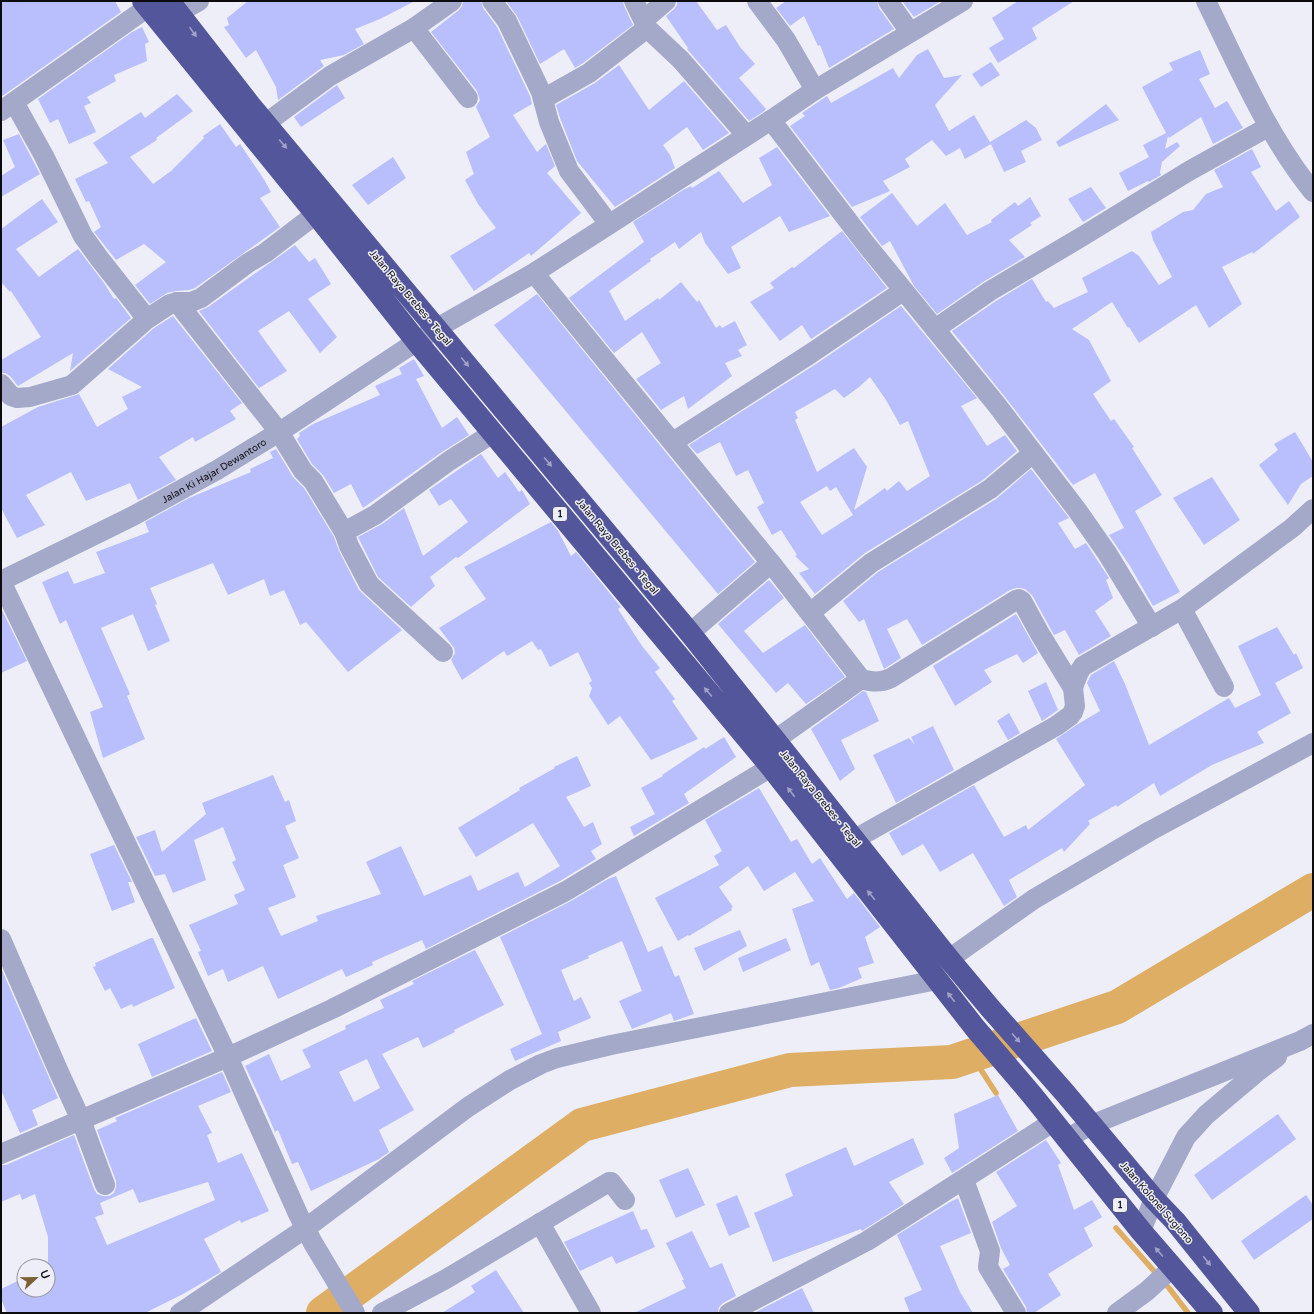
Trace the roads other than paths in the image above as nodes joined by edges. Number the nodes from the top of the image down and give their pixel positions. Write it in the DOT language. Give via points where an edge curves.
graph roads {
  1 [pos="198,1"];
  2 [pos="452,1"];
  3 [pos="492,1"];
  4 [pos="634,1"];
  5 [pos="666,1"];
  6 [pos="757,1"];
  7 [pos="888,1"];
  8 [pos="963,1"];
  9 [pos="1206,1"];
  10 [pos="160,9"];
  11 [pos="646,24"];
  12 [pos="414,28"];
  13 [pos="910,32"];
  14 [pos="815,90"];
  15 [pos="468,98"];
  16 [pos="543,99"];
  17 [pos="8,107"];
  18 [pos="771,120"];
  19 [pos="266,123"];
  20 [pos="1268,127"];
  21 [pos="746,135"];
  22 [pos="1313,192"];
  23 [pos="316,214"];
  24 [pos="610,224"];
  25 [pos="534,273"];
  26 [pos="903,291"];
  27 [pos="177,302"];
  28 [pos="147,319"];
  29 [pos="437,328"];
  30 [pos="935,329"];
  31 [pos="417,342"];
  32 [pos="1,384"];
  33 [pos="279,432"];
  34 [pos="492,433"];
  35 [pos="673,442"];
  36 [pos="1033,452"];
  37 [pos="1313,509"];
  38 [pos="344,532"];
  39 [pos="771,563"];
  40 [pos="1,581"];
  41 [pos="1182,609"];
  42 [pos="810,613"];
  43 [pos="1152,627"];
  44 [pos="690,633"];
  45 [pos="443,652"];
  46 [pos="861,679"];
  47 [pos="1224,687"];
  48 [pos="1074,688"];
  49 [pos="775,740"];
  50 [pos="1313,743"];
  51 [pos="771,767"];
  52 [pos="855,839"];
  53 [pos="1,939"];
  54 [pos="949,959"];
  55 [pos="937,980"];
  56 [pos="1306,1037"];
  57 [pos="228,1057"];
  58 [pos="1065,1092"];
  59 [pos="81,1120"];
  60 [pos="1091,1125"];
  61 [pos="1060,1130"];
  62 [pos="1,1154"];
  63 [pos="964,1180"];
  64 [pos="105,1185"];
  65 [pos="1154,1199"];
  66 [pos="626,1200"];
  67 [pos="540,1224"];
  68 [pos="1141,1231"];
  69 [pos="310,1236"];
  70 [pos="1169,1271"];
  71 [pos="180,1313"];
  72 [pos="355,1313"];
  73 [pos="382,1313"];
  74 [pos="591,1313"];
  75 [pos="730,1313"];
  76 [pos="1016,1313"];
  77 [pos="1117,1313"];
  78 [pos="1212,1313"];
  79 [pos="1249,1313"];
  1 -- 10 [label="street"];
  2 -- 12 [label="street"];
  3 -- 16 [label="street" via="506,20"];
  4 -- 11 [label="street"];
  5 -- 11 [label="street"];
  6 -- 14 [label="street" via="786,40"];
  7 -- 13 [label="street"];
  8 -- 13 [label="street, Jalan Ki Hajar Dewantoro"];
  9 -- 20 [label="street"];
  10 -- 17 [label="street"];
  10 -- 19 [label="highway, Jalan Raya Brebes - Tegal / 1, one-way" via="203,46"];
  10 -- 23 [label="highway, Jalan Raya Brebes - Tegal / 1"];
  11 -- 16 [label="street" via="589,73"];
  11 -- 21 [label="street"];
  12 -- 15 [label="street"];
  12 -- 19 [label="street" via="330,76"];
  13 -- 14 [label="street, Jalan Ki Hajar Dewantoro"];
  14 -- 18 [label="street, Jalan Ki Hajar Dewantoro"];
  16 -- 24 [label="street" via="549,122 569,171"];
  17 -- 28 [label="street" via="44,156 83,236"];
  18 -- 21 [label="street, Jalan Ki Hajar Dewantoro"];
  18 -- 26 [label="street"];
  19 -- 29 [label="highway, Jalan Raya Brebes - Tegal / 1, one-way"];
  20 -- 22 [label="street"];
  20 -- 30 [label="street" via="1189,171 990,291"];
  21 -- 24 [label="street, Jalan Ki Hajar Dewantoro"];
  23 -- 27 [label="street" via="201,298 191,302"];
  23 -- 31 [label="highway, Jalan Raya Brebes - Tegal / 1"];
  24 -- 25 [label="street, Jalan Ki Hajar Dewantoro"];
  25 -- 29 [label="street, Jalan Ki Hajar Dewantoro"];
  25 -- 35 [label="street"];
  26 -- 30 [label="street"];
  26 -- 35 [label="street"];
  27 -- 28 [label="street"];
  27 -- 33 [label="street"];
  28 -- 32 [label="street" via="72,385 30,397 17,398 11,396"];
  29 -- 31 [label="street, Jalan Ki Hajar Dewantoro"];
  29 -- 44 [label="highway, Jalan Raya Brebes - Tegal / 1, one-way"];
  30 -- 36 [label="street"];
  31 -- 33 [label="street, Jalan Ki Hajar Dewantoro"];
  31 -- 34 [label="highway, Jalan Raya Brebes - Tegal / 1"];
  33 -- 38 [label="street" via="303,471 313,480"];
  33 -- 40 [label="street, Jalan Ki Hajar Dewantoro" via="217,470 133,516"];
  34 -- 38 [label="street" via="375,515"];
  51 -- 34 [label="highway, Jalan Raya Brebes - Tegal / 1, one-way"];
  35 -- 39 [label="street"];
  36 -- 42 [label="street" via="990,489 871,563"];
  36 -- 43 [label="street" via="1107,554"];
  37 -- 41 [label="street" via="1292,528"];
  38 -- 45 [label="street" via="369,584"];
  39 -- 42 [label="street"];
  39 -- 44 [label="street"];
  40 -- 57 [label="street"];
  41 -- 43 [label="street"];
  41 -- 47 [label="street"];
  42 -- 46 [label="street"];
  43 -- 48 [label="street" via="1083,666"];
  44 -- 49 [label="highway, Jalan Raya Brebes - Tegal / 1"];
  46 -- 48 [label="street" via="871,682 891,678 1019,600 1022,601"];
  46 -- 49 [label="street"];
  48 -- 52 [label="street" via="1075,706 1070,716 1056,726"];
  49 -- 52 [label="highway, Jalan Raya Brebes - Tegal / 1"];
  50 -- 54 [label="street" via="1150,831 1034,899"];
  55 -- 51 [label="highway, Jalan Raya Brebes - Tegal / 1, one-way"];
  51 -- 57 [label="street" via="566,892 332,1009"];
  52 -- 54 [label="highway, Jalan Raya Brebes - Tegal / 1"];
  53 -- 59 [label="street"];
  54 -- 58 [label="highway, Jalan Raya Brebes - Tegal / 1, one-way"];
  61 -- 55 [label="highway, Jalan Raya Brebes - Tegal / 1, one-way"];
  55 -- 69 [label="street" via="619,1043 541,1064 510,1080 468,1108"];
  56 -- 60 [label="street"];
  56 -- 65 [label="street" via="1257,1072 1206,1115 1186,1137"];
  57 -- 59 [label="street"];
  57 -- 69 [label="street"];
  58 -- 60 [label="highway, Jalan Kolonel Sugiono / 1"];
  59 -- 62 [label="street"];
  59 -- 64 [label="street"];
  60 -- 61 [label="street"];
  60 -- 65 [label="highway, Jalan Kolonel Sugiono / 1"];
  61 -- 63 [label="street"];
  61 -- 68 [label="highway, 1"];
  63 -- 75 [label="street" via="867,1241"];
  63 -- 76 [label="street" via="990,1251 988,1267"];
  65 -- 68 [label="street"];
  65 -- 79 [label="highway, Jalan Kolonel Sugiono / 1, one-way" via="1175,1221"];
  66 -- 67 [label="street" via="611,1182"];
  67 -- 73 [label="street"];
  67 -- 74 [label="street"];
  70 -- 68 [label="highway, 1, one-way"];
  69 -- 71 [label="street"];
  69 -- 72 [label="street"];
  70 -- 77 [label="street"];
  70 -- 78 [label="highway, 1"];
}
